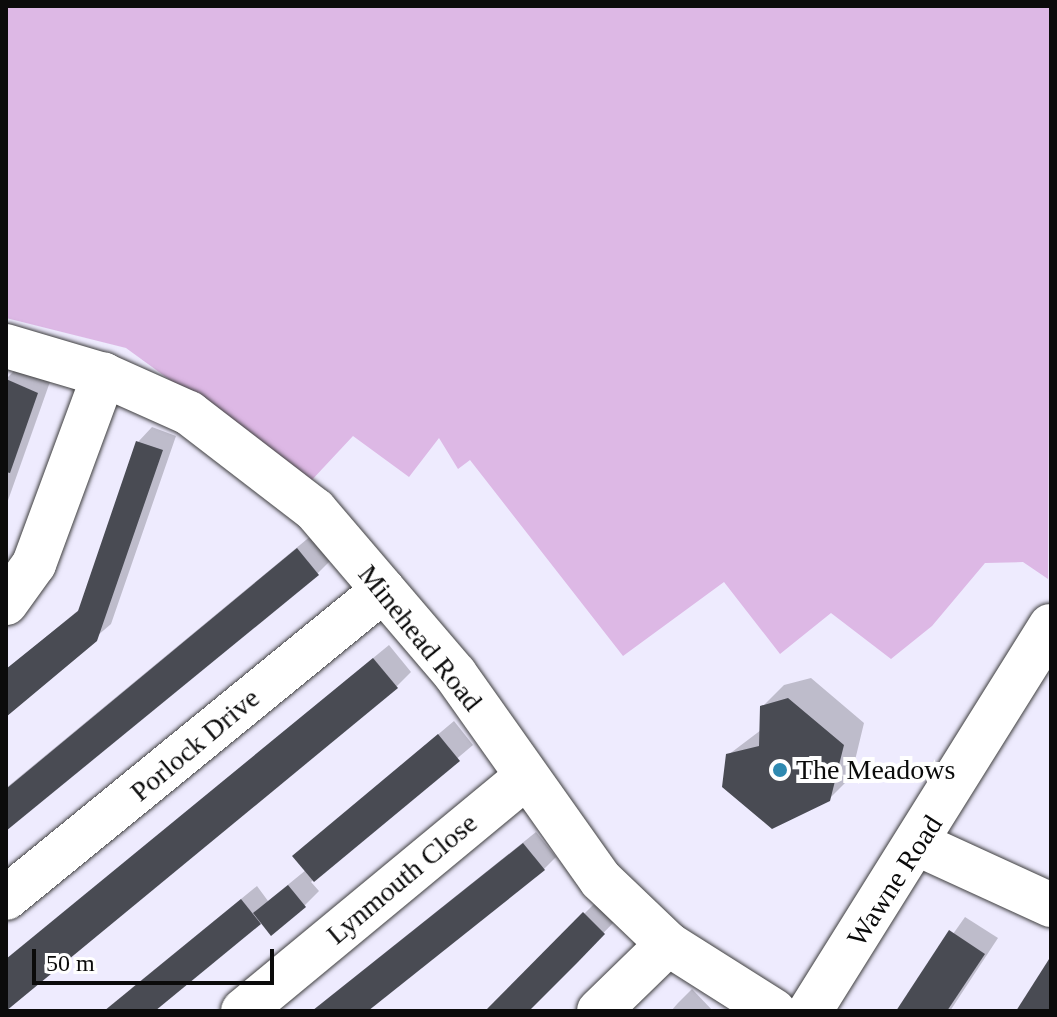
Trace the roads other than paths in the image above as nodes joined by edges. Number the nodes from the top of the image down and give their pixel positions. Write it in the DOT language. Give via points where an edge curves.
graph roads {
  1 [pos="6,346"];
  2 [pos="104,375"];
  3 [pos="383,590"];
  4 [pos="6,603"];
  5 [pos="1051,626"];
  6 [pos="525,778"];
  7 [pos="920,845"];
  8 [pos="6,898"];
  9 [pos="1051,905"];
  10 [pos="668,944"];
  11 [pos="243,1011"];
  12 [pos="599,1011"];
  13 [pos="774,1011"];
  14 [pos="810,1011"];
  1 -- 2 [label="street, Minehead Road"];
  2 -- 3 [label="street, Minehead Road" via="189,413 315,510"];
  2 -- 4 [label="street" via="34,564"];
  3 -- 6 [label="street, Minehead Road" via="455,674"];
  3 -- 8 [label="street, Porlock Drive"];
  5 -- 7 [label="street, Wawne Road"];
  6 -- 10 [label="street, Minehead Road" via="601,880"];
  6 -- 11 [label="street, Lynmouth Close"];
  7 -- 9 [label="street"];
  7 -- 14 [label="street, Wawne Road"];
  10 -- 12 [label="street"];
  10 -- 13 [label="street, Minehead Road"];
}
